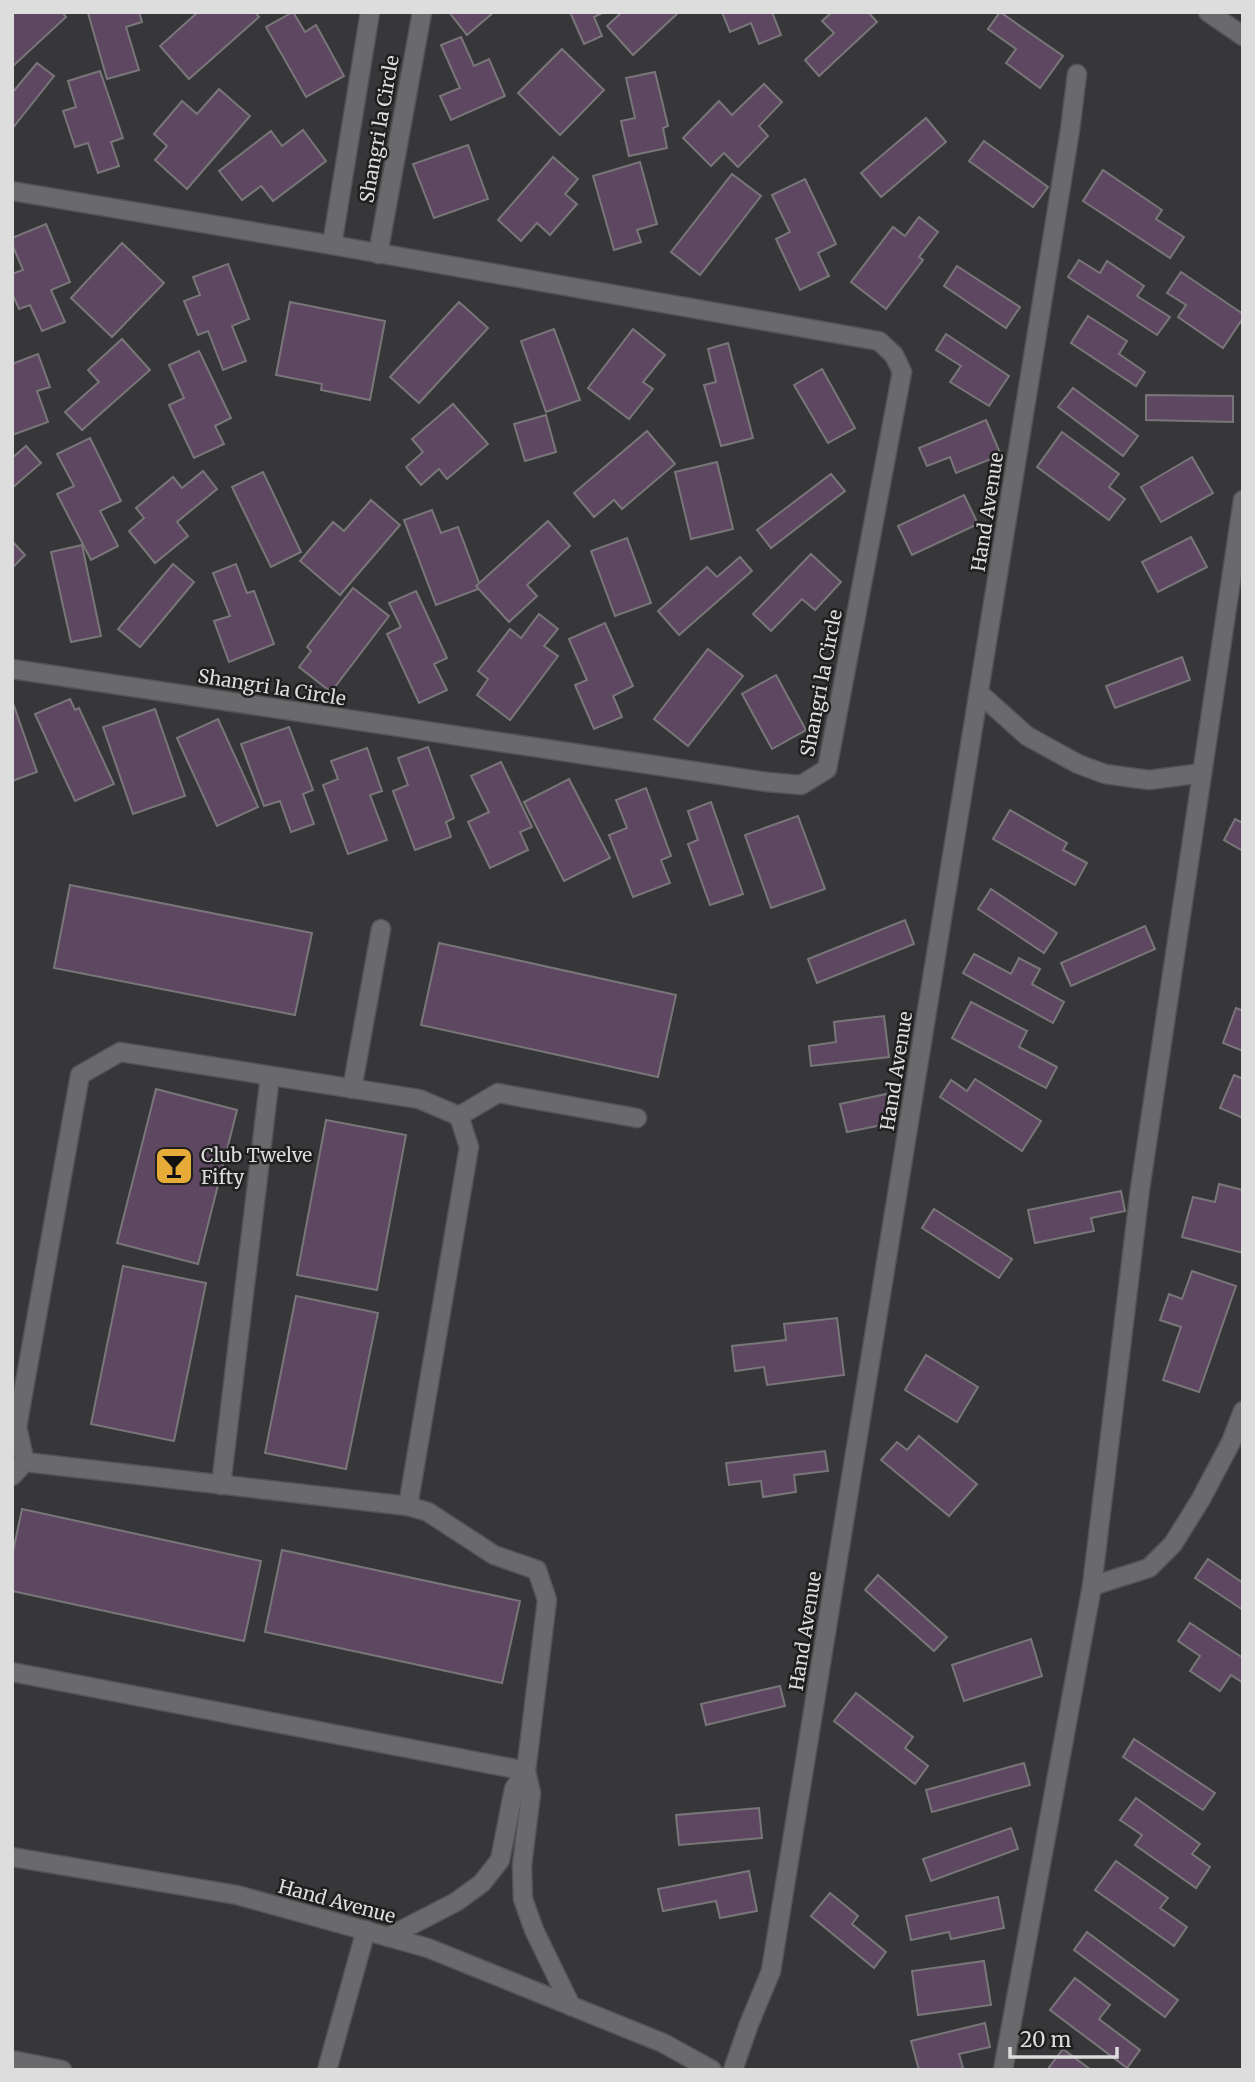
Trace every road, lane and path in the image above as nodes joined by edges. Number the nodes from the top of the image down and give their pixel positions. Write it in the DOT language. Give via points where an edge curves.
graph roads {
  1 [pos="370,12"];
  2 [pos="422,12"];
  3 [pos="1208,12"];
  4 [pos="1228,19"];
  5 [pos="1243,36"];
  6 [pos="1077,74"];
  7 [pos="12,191"];
  8 [pos="332,244"];
  9 [pos="378,254"];
  10 [pos="1243,500"];
  11 [pos="12,669"];
  12 [pos="979,693"];
  13 [pos="1202,773"];
  14 [pos="381,929"];
  15 [pos="270,1076"];
  16 [pos="352,1089"];
  17 [pos="458,1116"];
  18 [pos="636,1118"];
  19 [pos="1243,1411"];
  20 [pos="25,1462"];
  21 [pos="12,1476"];
  22 [pos="221,1485"];
  23 [pos="408,1506"];
  24 [pos="1092,1586"];
  25 [pos="12,1672"];
  26 [pos="526,1771"];
  27 [pos="12,1857"];
  28 [pos="366,1930"];
  29 [pos="388,1937"];
  30 [pos="571,2006"];
  31 [pos="12,2060"];
  32 [pos="62,2070"];
  33 [pos="327,2070"];
  34 [pos="712,2070"];
  35 [pos="733,2070"];
  36 [pos="1003,2070"];
  1 -- 8 [label="street, Shangri la Circle"];
  2 -- 9 [label="street, Shangri la Circle"];
  3 -- 4 [label="street"];
  4 -- 5 [label="street"];
  6 -- 12 [label="street, Hand Avenue"];
  7 -- 8 [label="street, Shangri la Circle"];
  8 -- 9 [label="street, Shangri la Circle"];
  9 -- 11 [label="street, Shangri la Circle" via="879,341 894,355 902,372 827,769 801,785 766,782"];
  10 -- 13 [label="street"];
  12 -- 13 [label="street" via="1027,736 1077,764 1105,774 1149,780"];
  12 -- 35 [label="street, Hand Avenue" via="771,1971"];
  13 -- 24 [label="street" via="1140,1189"];
  14 -- 16 [label="street"];
  15 -- 16 [label="street"];
  15 -- 20 [label="street" via="120,1052 80,1074 17,1427"];
  15 -- 22 [label="street"];
  16 -- 17 [label="street" via="419,1099"];
  17 -- 18 [label="street" via="498,1093"];
  17 -- 23 [label="street" via="469,1147"];
  19 -- 24 [label="street" via="1231,1442 1173,1544 1149,1568"];
  20 -- 21 [label="street"];
  20 -- 22 [label="street"];
  22 -- 23 [label="street"];
  23 -- 26 [label="street" via="428,1512 494,1555 537,1570 547,1600"];
  24 -- 36 [label="street"];
  25 -- 26 [label="street"];
  26 -- 29 [label="street" via="514,1789 500,1860 482,1883 456,1902"];
  26 -- 30 [label="street" via="531,1793 522,1865 523,1899"];
  27 -- 28 [label="street, Hand Avenue" via="237,1895"];
  28 -- 29 [label="street, Hand Avenue"];
  28 -- 33 [label="street"];
  29 -- 30 [label="street, Hand Avenue" via="428,1948"];
  30 -- 34 [label="street, Hand Avenue" via="663,2043"];
  31 -- 32 [label="street"];
}
